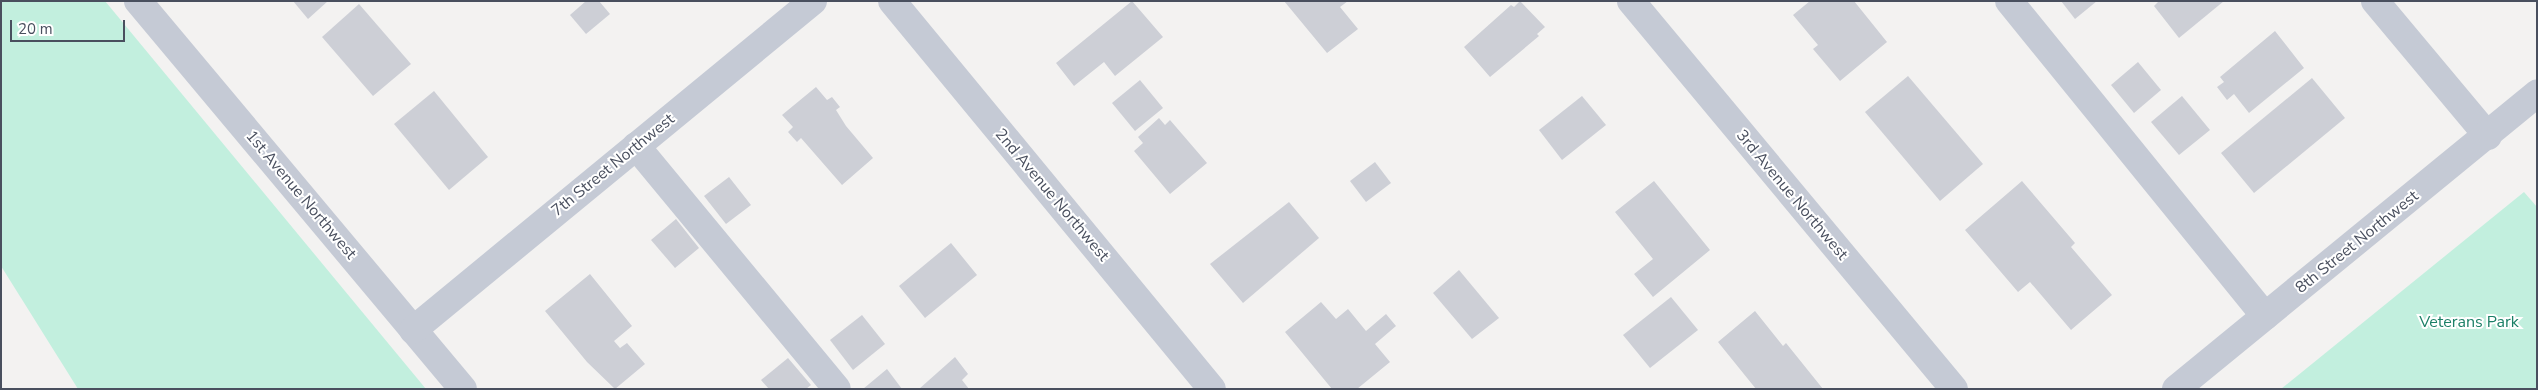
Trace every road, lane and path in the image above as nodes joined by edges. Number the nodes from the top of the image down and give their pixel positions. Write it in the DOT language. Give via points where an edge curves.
graph roads {
  1 [pos="138,1"];
  2 [pos="813,1"];
  3 [pos="892,1"];
  4 [pos="1631,1"];
  5 [pos="2009,1"];
  6 [pos="2375,1"];
  7 [pos="2537,93"];
  8 [pos="2488,136"];
  9 [pos="636,146"];
  10 [pos="2265,316"];
  11 [pos="414,330"];
  12 [pos="463,389"];
  13 [pos="837,389"];
  14 [pos="1212,389"];
  15 [pos="1954,389"];
  16 [pos="2176,389"];
  1 -- 11 [label="street, 1st Avenue Northwest"];
  2 -- 9 [label="street, 7th Street Northwest"];
  3 -- 14 [label="street, 2nd Avenue Northwest"];
  4 -- 15 [label="street, 3rd Avenue Northwest"];
  5 -- 10 [label="street"];
  6 -- 8 [label="street"];
  7 -- 8 [label="street, 8th Street Northwest"];
  8 -- 10 [label="street, 8th Street Northwest"];
  9 -- 11 [label="street, 7th Street Northwest"];
  9 -- 13 [label="street"];
  10 -- 16 [label="street, 8th Street Northwest"];
  11 -- 12 [label="street, 1st Avenue Northwest"];
}
